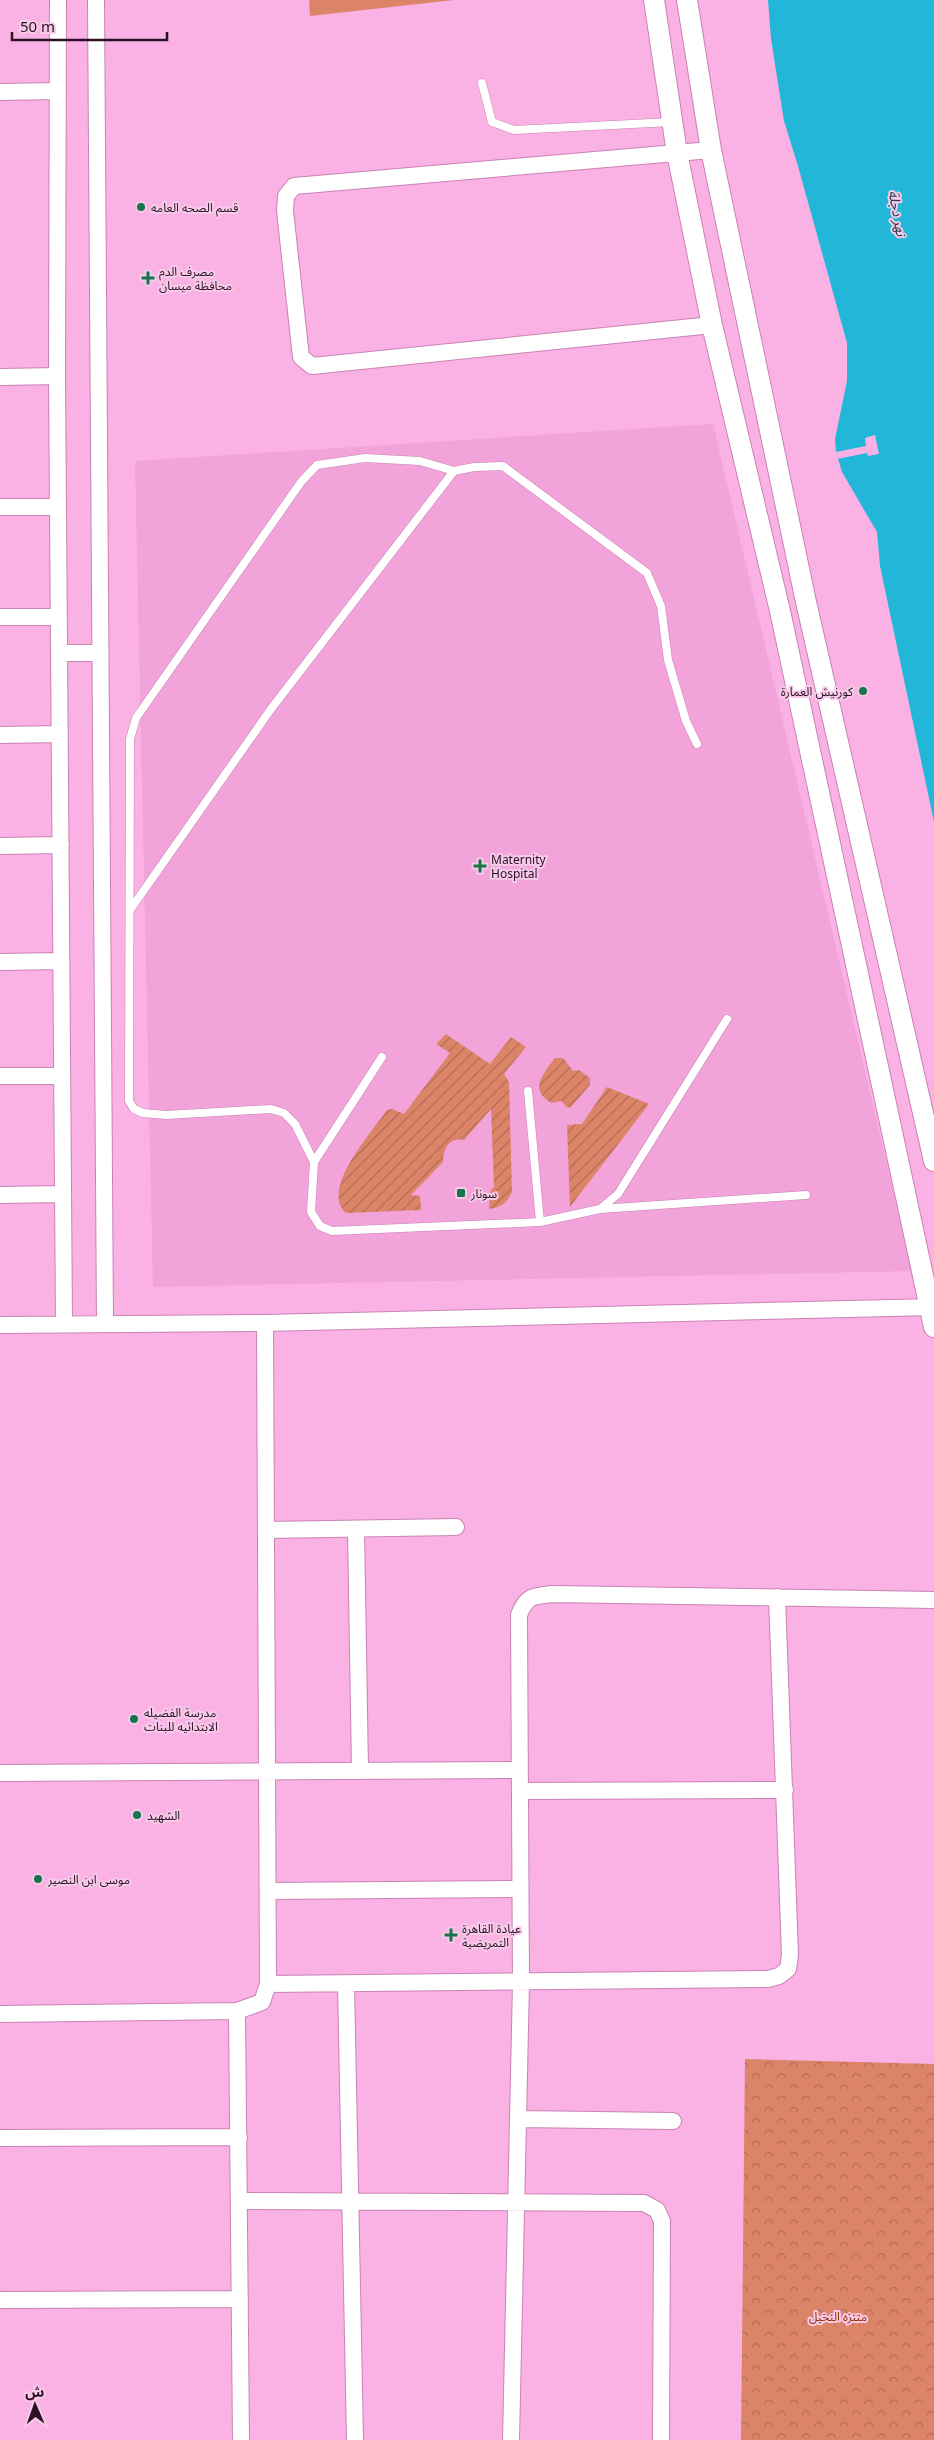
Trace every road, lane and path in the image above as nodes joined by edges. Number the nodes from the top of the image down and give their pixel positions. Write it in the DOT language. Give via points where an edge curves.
graph roads {
  1 [pos="58,0"];
  2 [pos="96,0"];
  3 [pos="654,0"];
  4 [pos="687,0"];
  5 [pos="482,83"];
  6 [pos="57,91"];
  7 [pos="0,92"];
  8 [pos="673,122"];
  9 [pos="711,150"];
  10 [pos="677,153"];
  11 [pos="712,325"];
  12 [pos="57,376"];
  13 [pos="0,377"];
  14 [pos="454,471"];
  15 [pos="0,507"];
  16 [pos="58,507"];
  17 [pos="59,616"];
  18 [pos="0,617"];
  19 [pos="59,653"];
  20 [pos="100,653"];
  21 [pos="60,734"];
  22 [pos="0,735"];
  23 [pos="697,744"];
  24 [pos="61,845"];
  25 [pos="0,846"];
  26 [pos="130,910"];
  27 [pos="61,961"];
  28 [pos="0,962"];
  29 [pos="727,1019"];
  30 [pos="382,1057"];
  31 [pos="0,1076"];
  32 [pos="62,1076"];
  33 [pos="528,1091"];
  34 [pos="934,1161"];
  35 [pos="314,1162"];
  36 [pos="0,1194"];
  37 [pos="63,1194"];
  38 [pos="806,1195"];
  39 [pos="600,1209"];
  40 [pos="540,1222"];
  41 [pos="932,1307"];
  42 [pos="264,1323"];
  43 [pos="64,1324"];
  44 [pos="105,1324"];
  45 [pos="0,1325"];
  46 [pos="934,1327"];
  47 [pos="456,1527"];
  48 [pos="356,1529"];
  49 [pos="266,1530"];
  50 [pos="777,1597"];
  51 [pos="934,1600"];
  52 [pos="360,1770"];
  53 [pos="520,1770"];
  54 [pos="267,1772"];
  55 [pos="0,1773"];
  56 [pos="785,1790"];
  57 [pos="520,1791"];
  58 [pos="520,1888"];
  59 [pos="268,1891"];
  60 [pos="521,1983"];
  61 [pos="268,1984"];
  62 [pos="346,1984"];
  63 [pos="237,2011"];
  64 [pos="0,2014"];
  65 [pos="518,2119"];
  66 [pos="673,2121"];
  67 [pos="238,2136"];
  68 [pos="0,2138"];
  69 [pos="239,2201"];
  70 [pos="516,2201"];
  71 [pos="351,2202"];
  72 [pos="240,2299"];
  73 [pos="0,2300"];
  74 [pos="241,2440"];
  75 [pos="356,2440"];
  76 [pos="511,2440"];
  77 [pos="661,2440"];
  1 -- 6 [label="street"];
  2 -- 20 [label="street"];
  3 -- 8 [label="street"];
  4 -- 9 [label="street"];
  5 -- 8 [label="lane" via="492,122 514,130"];
  6 -- 7 [label="street"];
  6 -- 12 [label="street"];
  8 -- 10 [label="street"];
  9 -- 10 [label="street"];
  9 -- 34 [label="street" via="806,602"];
  10 -- 11 [label="street"];
  10 -- 11 [label="street" via="294,186 286,196 285,211 301,357 312,366"];
  11 -- 41 [label="street" via="780,611"];
  12 -- 13 [label="street"];
  12 -- 16 [label="street"];
  14 -- 23 [label="lane" via="503,466 647,573 661,606 668,660 686,721"];
  14 -- 26 [label="lane" via="271,709"];
  14 -- 26 [label="lane" via="420,461 364,458 317,465 301,482 136,718 130,739"];
  15 -- 16 [label="street"];
  16 -- 17 [label="street"];
  17 -- 18 [label="street"];
  17 -- 19 [label="street"];
  19 -- 20 [label="street"];
  19 -- 21 [label="street"];
  20 -- 44 [label="street"];
  21 -- 22 [label="street"];
  21 -- 24 [label="street"];
  24 -- 25 [label="street"];
  24 -- 27 [label="street"];
  26 -- 35 [label="lane" via="128,1089 134,1109 166,1115 271,1109 284,1113 295,1124"];
  27 -- 28 [label="street"];
  27 -- 32 [label="street"];
  29 -- 39 [label="lane" via="618,1194"];
  30 -- 35 [label="lane"];
  31 -- 32 [label="street"];
  32 -- 37 [label="street"];
  33 -- 40 [label="lane"];
  35 -- 40 [label="lane" via="311,1212 320,1226 332,1231"];
  36 -- 37 [label="street"];
  37 -- 43 [label="street"];
  38 -- 39 [label="lane"];
  39 -- 40 [label="lane"];
  41 -- 42 [label="street"];
  41 -- 46 [label="street"];
  42 -- 44 [label="street"];
  42 -- 49 [label="street"];
  43 -- 44 [label="street"];
  43 -- 45 [label="street"];
  47 -- 48 [label="street"];
  48 -- 49 [label="street"];
  48 -- 52 [label="street"];
  49 -- 54 [label="street"];
  50 -- 51 [label="street"];
  50 -- 53 [label="street" via="552,1594 535,1596 524,1602 519,1615"];
  50 -- 56 [label="street"];
  52 -- 53 [label="street"];
  52 -- 54 [label="street"];
  53 -- 57 [label="street"];
  54 -- 55 [label="street"];
  54 -- 59 [label="street"];
  56 -- 57 [label="street"];
  56 -- 60 [label="street" via="788,1969 768,1979"];
  57 -- 58 [label="street"];
  58 -- 59 [label="street"];
  58 -- 60 [label="street"];
  59 -- 61 [label="street"];
  60 -- 62 [label="street"];
  60 -- 65 [label="street"];
  61 -- 62 [label="street"];
  61 -- 63 [label="street" via="262,2002"];
  62 -- 71 [label="street"];
  63 -- 64 [label="street"];
  63 -- 67 [label="street"];
  65 -- 66 [label="street"];
  65 -- 70 [label="street"];
  67 -- 68 [label="street"];
  67 -- 69 [label="street"];
  69 -- 71 [label="street"];
  69 -- 72 [label="street"];
  70 -- 71 [label="street"];
  70 -- 76 [label="street"];
  70 -- 77 [label="street" via="644,2203 657,2210 662,2221"];
  71 -- 75 [label="street"];
  72 -- 73 [label="street"];
  72 -- 74 [label="street"];
}
